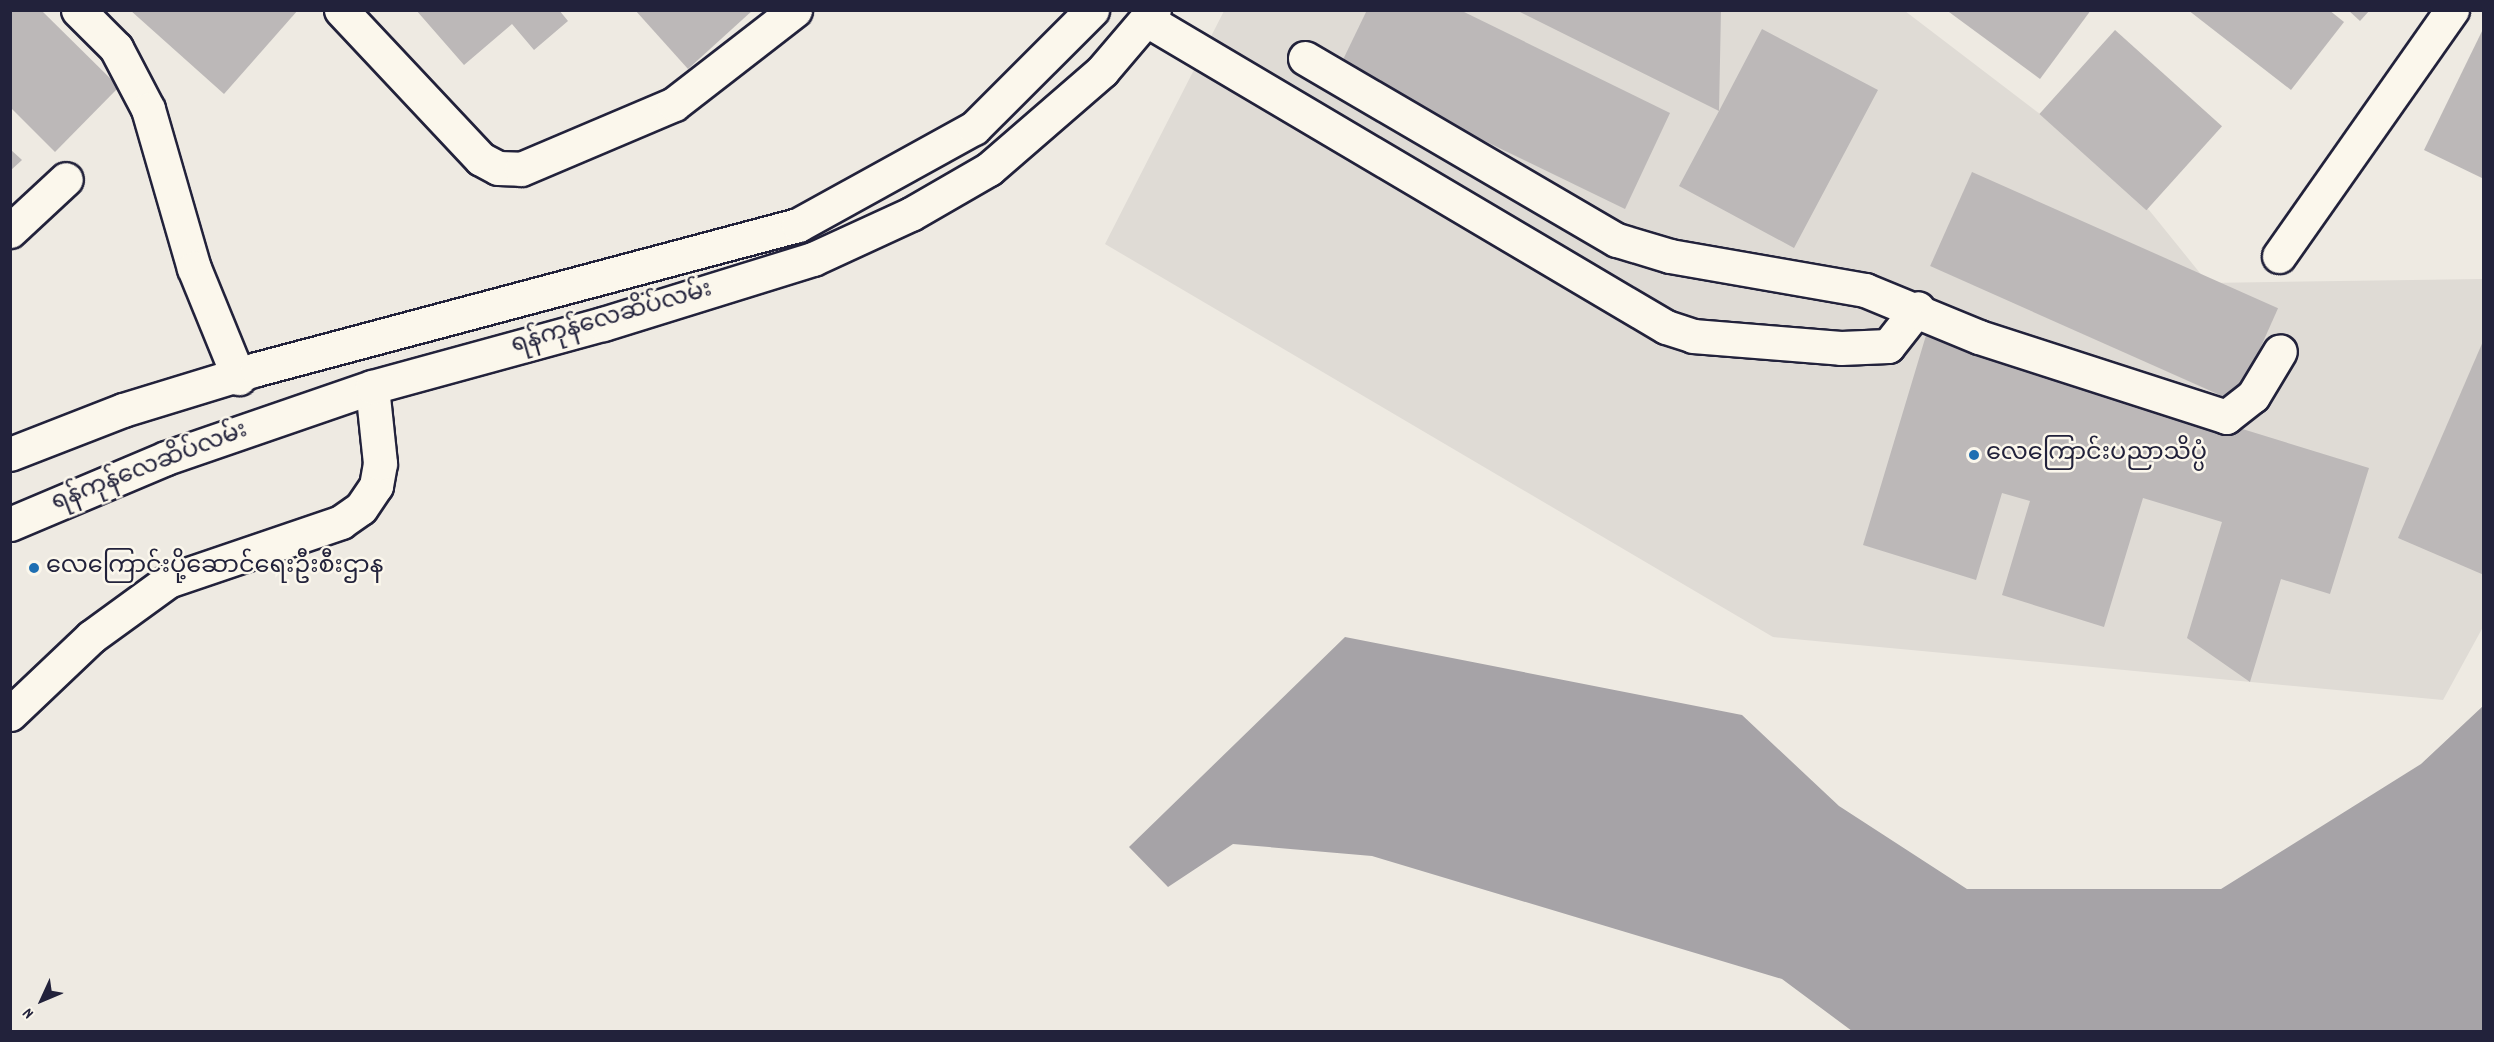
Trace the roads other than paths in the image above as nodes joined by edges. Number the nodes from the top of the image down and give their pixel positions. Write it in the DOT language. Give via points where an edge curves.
graph roads {
  1 [pos="78,10"];
  2 [pos="341,10"];
  3 [pos="795,10"];
  4 [pos="1092,10"];
  5 [pos="2452,10"];
  6 [pos="1150,15"];
  7 [pos="1305,58"];
  8 [pos="1400,113"];
  9 [pos="1384,156"];
  10 [pos="66,180"];
  11 [pos="1540,194"];
  12 [pos="10,231"];
  13 [pos="1519,238"];
  14 [pos="2279,256"];
  15 [pos="1918,308"];
  16 [pos="2280,351"];
  17 [pos="239,378"];
  18 [pos="372,387"];
  19 [pos="10,454"];
  20 [pos="10,524"];
  21 [pos="10,714"];
  1 -- 17 [label="main road" via="116,48 148,109 194,268"];
  2 -- 3 [label="main road" via="482,159 498,168 521,169 674,104"];
  4 -- 17 [label="main road, ရန်ကုန်လေဆိပ်လမ်း" via="974,128 798,225 268,366"];
  5 -- 14 [label="main road"];
  6 -- 9 [label="main road"];
  6 -- 18 [label="main road, ရန်ကုန်လေဆိပ်လမ်း" via="1051,119 989,169 911,214 813,259 603,324"];
  7 -- 8 [label="main road"];
  8 -- 9 [label="main road"];
  8 -- 11 [label="main road"];
  9 -- 13 [label="main road"];
  10 -- 12 [label="main road"];
  11 -- 13 [label="main road"];
  11 -- 15 [label="main road" via="1617,240 1670,256 1865,290"];
  13 -- 15 [label="main road" via="1666,327 1693,336 1841,348 1888,346"];
  15 -- 16 [label="main road" via="1979,337 2226,417 2253,396"];
  17 -- 19 [label="main road, ရန်ကုန်လေဆိပ်လမ်း" via="123,410"];
  18 -- 20 [label="main road, ရန်ကုန်လေဆိပ်လမ်း" via="166,458"];
  18 -- 21 [label="main road" via="380,463 376,486 361,508 341,522 168,581 91,637"];
}
